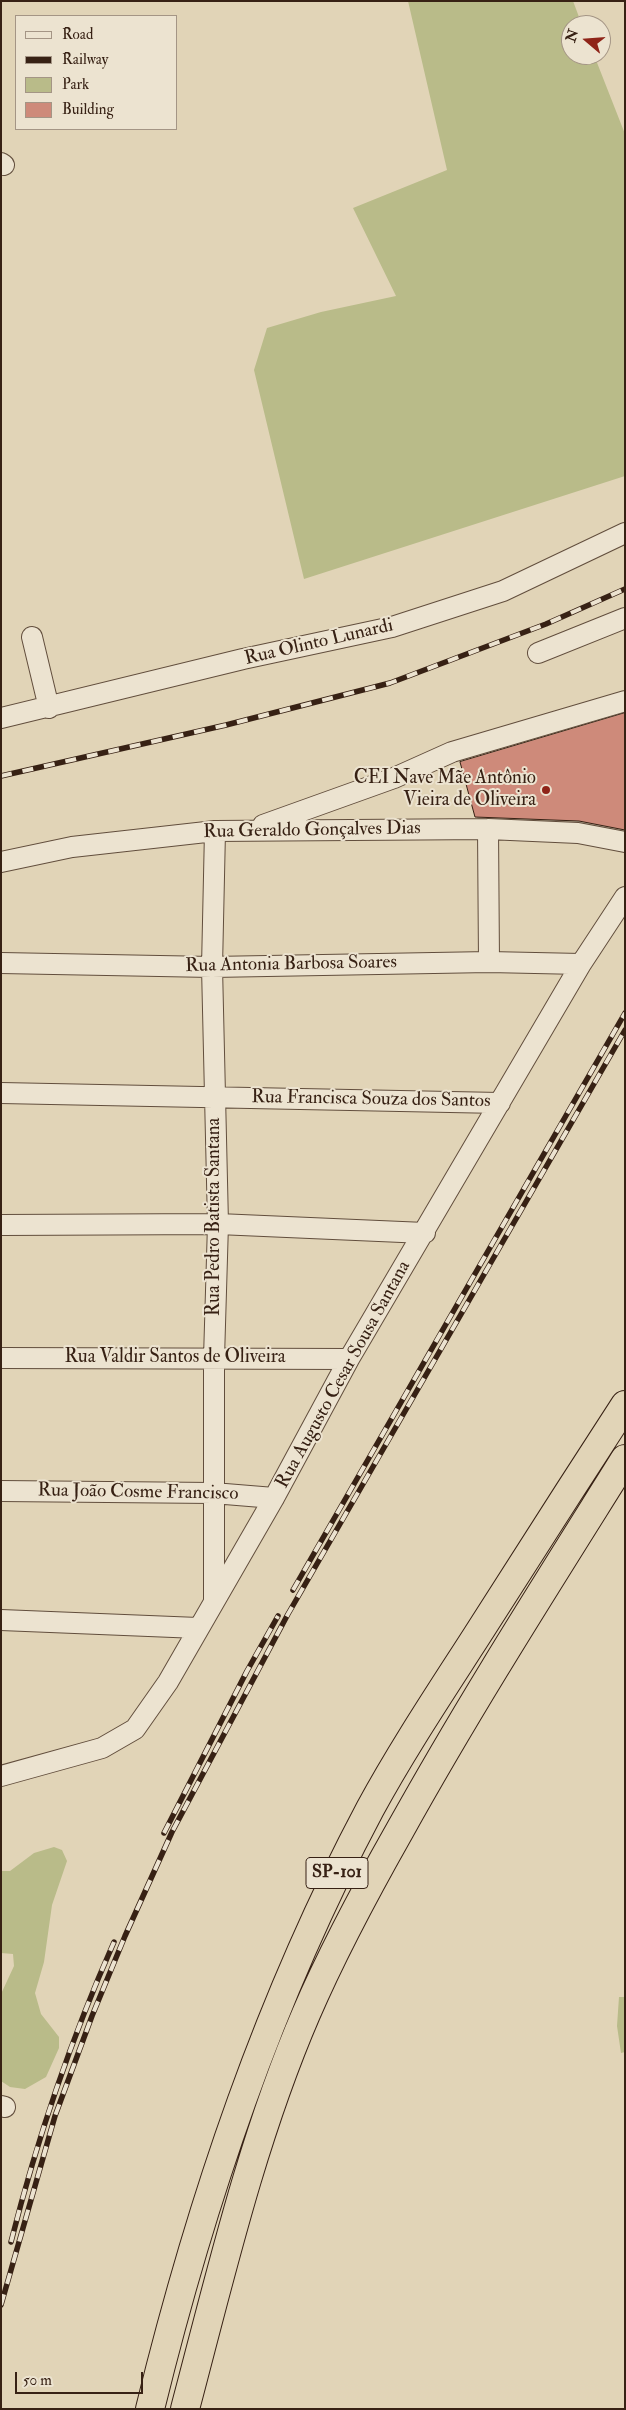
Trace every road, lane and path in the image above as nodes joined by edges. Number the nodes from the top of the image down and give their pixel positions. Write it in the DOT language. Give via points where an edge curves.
graph roads {
  1 [pos="625,533"];
  2 [pos="625,618"];
  3 [pos="32,637"];
  4 [pos="538,653"];
  5 [pos="625,701"];
  6 [pos="49,708"];
  7 [pos="1,718"];
  8 [pos="488,829"];
  9 [pos="249,830"];
  10 [pos="215,831"];
  11 [pos="625,842"];
  12 [pos="1,862"];
  13 [pos="625,897"];
  14 [pos="489,962"];
  15 [pos="1,963"];
  16 [pos="581,964"];
  17 [pos="212,967"];
  18 [pos="1,1093"];
  19 [pos="216,1096"];
  20 [pos="500,1103"];
  21 [pos="218,1224"];
  22 [pos="1,1225"];
  23 [pos="425,1233"];
  24 [pos="1,1358"];
  25 [pos="214,1358"];
  26 [pos="350,1360"];
  27 [pos="625,1405"];
  28 [pos="625,1459"];
  29 [pos="1,1491"];
  30 [pos="213,1493"];
  31 [pos="274,1498"];
  32 [pos="214,1602"];
  33 [pos="1,1620"];
  34 [pos="198,1628"];
  35 [pos="1,1776"];
  36 [pos="150,2409"];
  37 [pos="184,2409"];
  1 -- 6 [label="street, Rua Olinto Lunardi" via="503,591 392,627"];
  2 -- 4 [label="street"];
  3 -- 6 [label="street"];
  5 -- 9 [label="street" via="452,752 394,778"];
  6 -- 7 [label="street, Rua Olinto Lunardi"];
  8 -- 9 [label="street, Rua Geraldo Gonçalves Dias"];
  8 -- 11 [label="street, Rua Geraldo Gonçalves Dias" via="578,833"];
  8 -- 14 [label="street"];
  9 -- 10 [label="street, Rua Geraldo Gonçalves Dias"];
  10 -- 12 [label="street, Rua Geraldo Gonçalves Dias" via="72,847"];
  10 -- 17 [label="street, Rua Pedro Batista Santana"];
  13 -- 16 [label="street, Rua Augusto Cesar Sousa Santana"];
  14 -- 16 [label="street, Rua Antonia Barbosa Soares"];
  14 -- 17 [label="street, Rua Antonia Barbosa Soares"];
  15 -- 17 [label="street, Rua Antonia Barbosa Soares"];
  16 -- 20 [label="street, Rua Augusto Cesar Sousa Santana"];
  17 -- 19 [label="street, Rua Pedro Batista Santana"];
  18 -- 19 [label="street, Rua Francisca Souza dos Santos"];
  19 -- 20 [label="street, Rua Francisca Souza dos Santos"];
  19 -- 21 [label="street, Rua Pedro Batista Santana"];
  20 -- 23 [label="street, Rua Augusto Cesar Sousa Santana"];
  21 -- 22 [label="street"];
  21 -- 23 [label="street"];
  21 -- 25 [label="street, Rua Pedro Batista Santana"];
  23 -- 26 [label="street, Rua Augusto Cesar Sousa Santana"];
  24 -- 25 [label="street, Rua Valdir Santos de Oliveira"];
  25 -- 26 [label="street, Rua Valdir Santos de Oliveira"];
  25 -- 30 [label="street, Rua Pedro Batista Santana"];
  26 -- 31 [label="street, Rua Augusto Cesar Sousa Santana"];
  27 -- 36 [label="highway, SP-101" via="436,1699 372,1806 333,1882 260,2050 226,2143 197,2231"];
  28 -- 37 [label="highway, SP-101" via="460,1723 363,1896 324,1974 262,2132"];
  29 -- 30 [label="street, Rua João Cosme Francisco"];
  30 -- 31 [label="street, Rua João Cosme Francisco"];
  30 -- 32 [label="street, Rua Pedro Batista Santana"];
  31 -- 32 [label="street, Rua Augusto Cesar Sousa Santana"];
  32 -- 34 [label="street, Rua Augusto Cesar Sousa Santana"];
  33 -- 34 [label="street"];
  34 -- 35 [label="street, Rua Augusto Cesar Sousa Santana" via="168,1682 135,1729 102,1748"];
}
